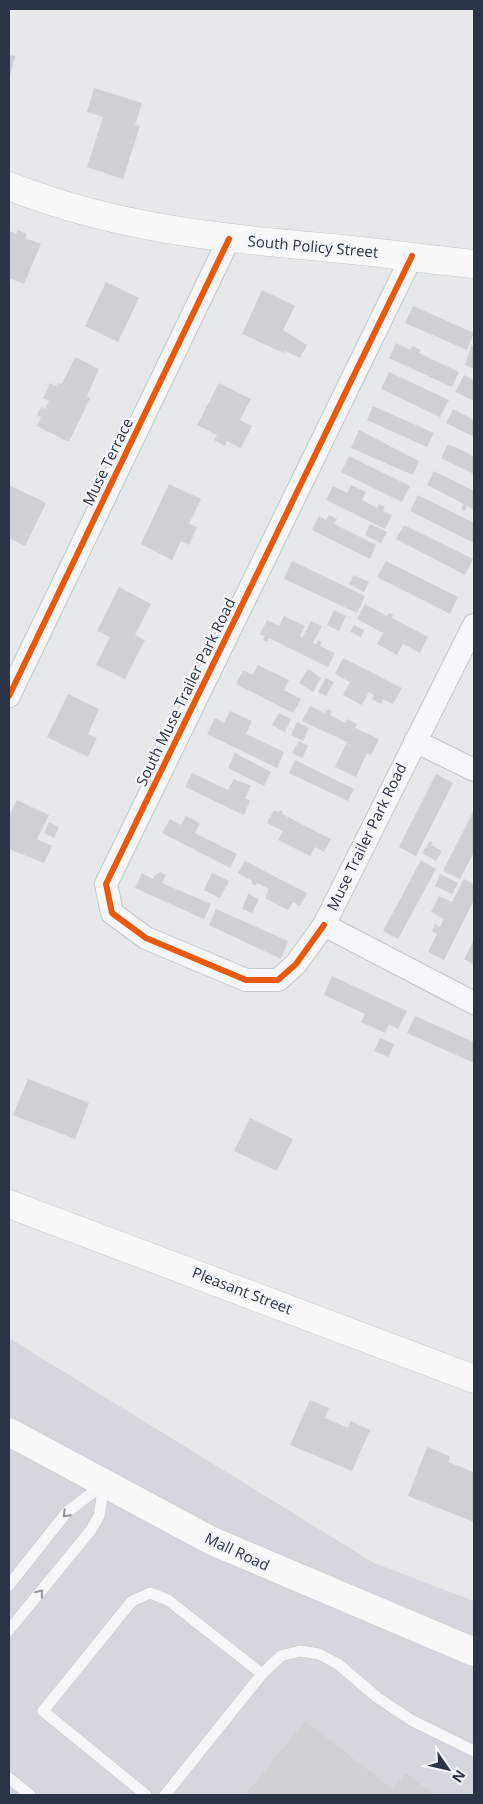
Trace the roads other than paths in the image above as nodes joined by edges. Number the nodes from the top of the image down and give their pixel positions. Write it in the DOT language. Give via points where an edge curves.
graph roads {
  1 [pos="9,186"];
  2 [pos="229,239"];
  3 [pos="412,256"];
  4 [pos="474,264"];
  5 [pos="474,625"];
  6 [pos="9,696"];
  7 [pos="415,741"];
  8 [pos="474,770"];
  9 [pos="324,925"];
  10 [pos="474,1003"];
  11 [pos="9,1204"];
  12 [pos="474,1379"];
  13 [pos="9,1432"];
  14 [pos="104,1484"];
  15 [pos="9,1585"];
  16 [pos="9,1630"];
  17 [pos="474,1652"];
  18 [pos="262,1674"];
  19 [pos="474,1750"];
  20 [pos="9,1778"];
  21 [pos="30,1795"];
  22 [pos="146,1795"];
  23 [pos="165,1795"];
  1 -- 2 [label="main road, South Policy Street" via="44,200 110,218"];
  2 -- 3 [label="main road, South Policy Street"];
  2 -- 6 [label="street, Muse Terrace"];
  3 -- 4 [label="main road, South Policy Street"];
  3 -- 9 [label="street, South Muse Trailer Park Road" via="106,884 112,914 146,938 246,980 278,980 296,964"];
  5 -- 7 [label="street, Muse Trailer Park Road"];
  7 -- 8 [label="street"];
  7 -- 9 [label="street, Muse Trailer Park Road"];
  9 -- 10 [label="street, Muse Trailer Park Road"];
  11 -- 12 [label="main road, Pleasant Street"];
  13 -- 14 [label="main road, Mall Road"];
  14 -- 15 [label="lane, one-way" via="66,1512"];
  16 -- 14 [label="lane, one-way" via="91,1530 99,1516"];
  14 -- 17 [label="main road, Mall Road" via="212,1542"];
  18 -- 19 [label="lane" via="281,1656 300,1651 319,1654 338,1664 378,1698 411,1720"];
  18 -- 22 [label="lane" via="168,1600 150,1593 132,1601 43,1711"];
  18 -- 23 [label="lane"];
  20 -- 21 [label="lane"];
}
